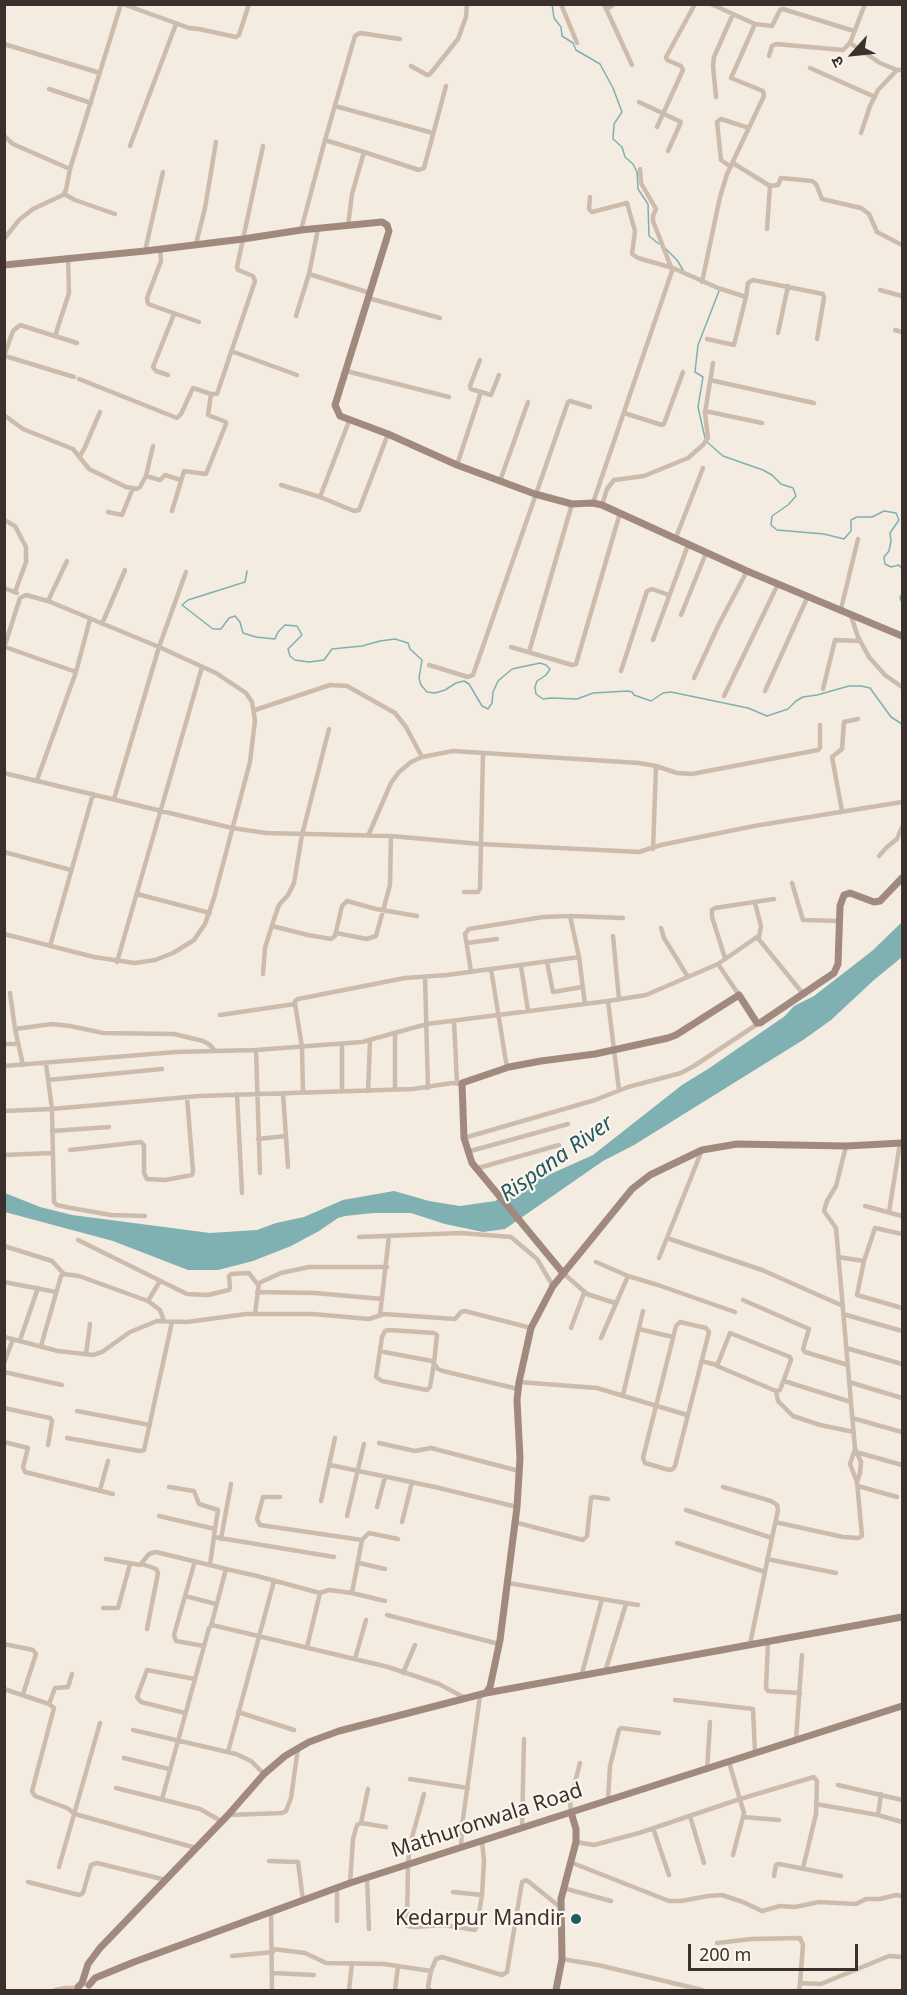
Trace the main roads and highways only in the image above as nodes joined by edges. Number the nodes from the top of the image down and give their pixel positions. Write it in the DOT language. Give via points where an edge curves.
graph roads {
  1 [pos="4,266"];
  2 [pos="903,636"];
  3 [pos="903,878"];
  4 [pos="901,1143"];
  5 [pos="563,1273"];
  6 [pos="903,1617"];
  7 [pos="483,1695"];
  8 [pos="903,1706"];
  9 [pos="571,1812"];
  10 [pos="83,1987"];
  11 [pos="556,1990"];
  1 -- 2 [label="main road" via="382,222 389,231 335,408 340,416 535,494 572,504 602,505"];
  3 -- 5 [label="main road" via="880,901 846,894 838,921 837,969 759,1023 739,995 676,1035 614,1051 507,1068 459,1083 464,1138 475,1169"];
  4 -- 5 [label="main road" via="737,1144 702,1150 667,1165 632,1189"];
  5 -- 7 [label="main road" via="531,1328 518,1386 517,1507 499,1644 490,1687"];
  6 -- 7 [label="main road"];
  7 -- 10 [label="main road" via="339,1731 298,1747 264,1774 94,1955"];
  8 -- 9 [label="main road, Mathuronwala Road"];
  9 -- 10 [label="main road, Mathuronwala Road" via="350,1883 134,1962"];
  9 -- 11 [label="main road" via="576,1842 560,1907 562,1959"];
}
